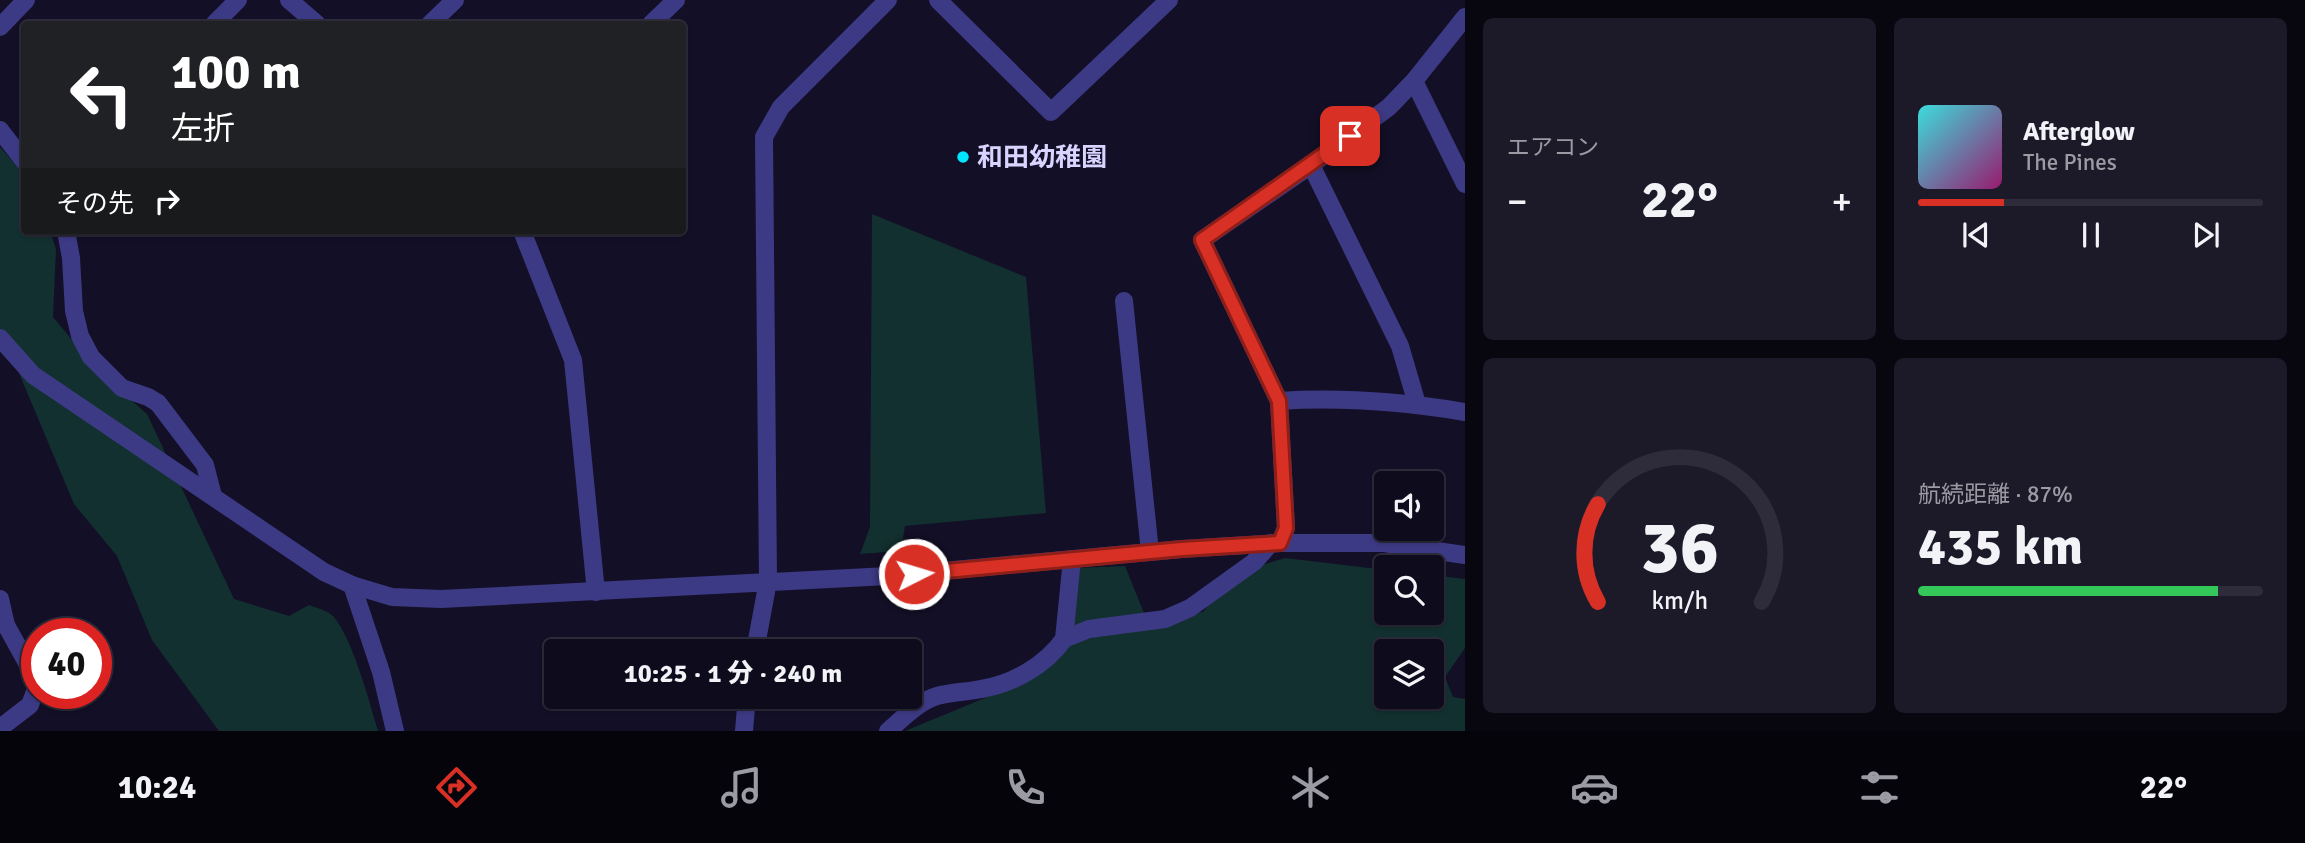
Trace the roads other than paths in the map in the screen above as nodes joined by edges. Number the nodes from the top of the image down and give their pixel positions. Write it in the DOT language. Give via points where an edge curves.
graph roads {
  1 [pos="26,0"];
  2 [pos="238,0"];
  3 [pos="289,0"];
  4 [pos="454,0"];
  5 [pos="676,0"];
  6 [pos="888,0"];
  7 [pos="938,0"];
  8 [pos="1157,4"];
  9 [pos="1465,17"];
  10 [pos="217,21"];
  11 [pos="314,21"];
  12 [pos="433,21"];
  13 [pos="654,21"];
  14 [pos="0,27"];
  15 [pos="1413,81"];
  16 [pos="0,130"];
  17 [pos="21,157"];
  18 [pos="1311,165"];
  19 [pos="1465,184"];
  20 [pos="67,235"];
  21 [pos="524,235"];
  22 [pos="1124,301"];
  23 [pos="0,338"];
  24 [pos="1279,401"];
  25 [pos="1417,404"];
  26 [pos="1465,412"];
  27 [pos="213,496"];
  28 [pos="1276,543"];
  29 [pos="1150,552"];
  30 [pos="1465,555"];
  31 [pos="1072,559"];
  32 [pos="768,581"];
  33 [pos="352,585"];
  34 [pos="596,592"];
  35 [pos="0,599"];
  36 [pos="757,639"];
  37 [pos="1064,639"];
  38 [pos="21,654"];
  39 [pos="25,709"];
  40 [pos="746,709"];
  41 [pos="0,728"];
  42 [pos="395,731"];
  43 [pos="744,731"];
  44 [pos="888,731"];
  1 -- 14 [label="street"];
  2 -- 10 [label="street"];
  3 -- 11 [label="street"];
  4 -- 12 [label="street"];
  5 -- 13 [label="street"];
  6 -- 32 [label="street" via="781,107 764,137"];
  7 -- 8 [label="street" via="1051,112"];
  9 -- 15 [label="street"];
  15 -- 18 [label="street" via="1389,107"];
  15 -- 19 [label="street"];
  16 -- 17 [label="street"];
  18 -- 24 [label="street" via="1202,240"];
  18 -- 25 [label="street" via="1400,346"];
  20 -- 27 [label="street" via="74,311 91,357 122,388 158,404 205,465"];
  21 -- 34 [label="street" via="573,360"];
  22 -- 29 [label="street"];
  23 -- 27 [label="street" via="33,375"];
  24 -- 25 [label="street"];
  24 -- 28 [label="street" via="1286,528"];
  25 -- 26 [label="street"];
  27 -- 33 [label="street" via="324,572"];
  28 -- 29 [label="street"];
  28 -- 30 [label="street" via="1384,543"];
  28 -- 37 [label="street" via="1190,608 1165,619 1089,629"];
  29 -- 31 [label="street"];
  31 -- 32 [label="street" via="888,576"];
  31 -- 37 [label="street"];
  32 -- 34 [label="street"];
  32 -- 36 [label="street"];
  33 -- 34 [label="street" via="392,597 441,599"];
  33 -- 42 [label="street" via="382,672"];
  35 -- 38 [label="street" via="6,625"];
  37 -- 44 [label="street" via="1010,682 935,696"];
  39 -- 41 [label="street"];
  40 -- 43 [label="street"];
}
